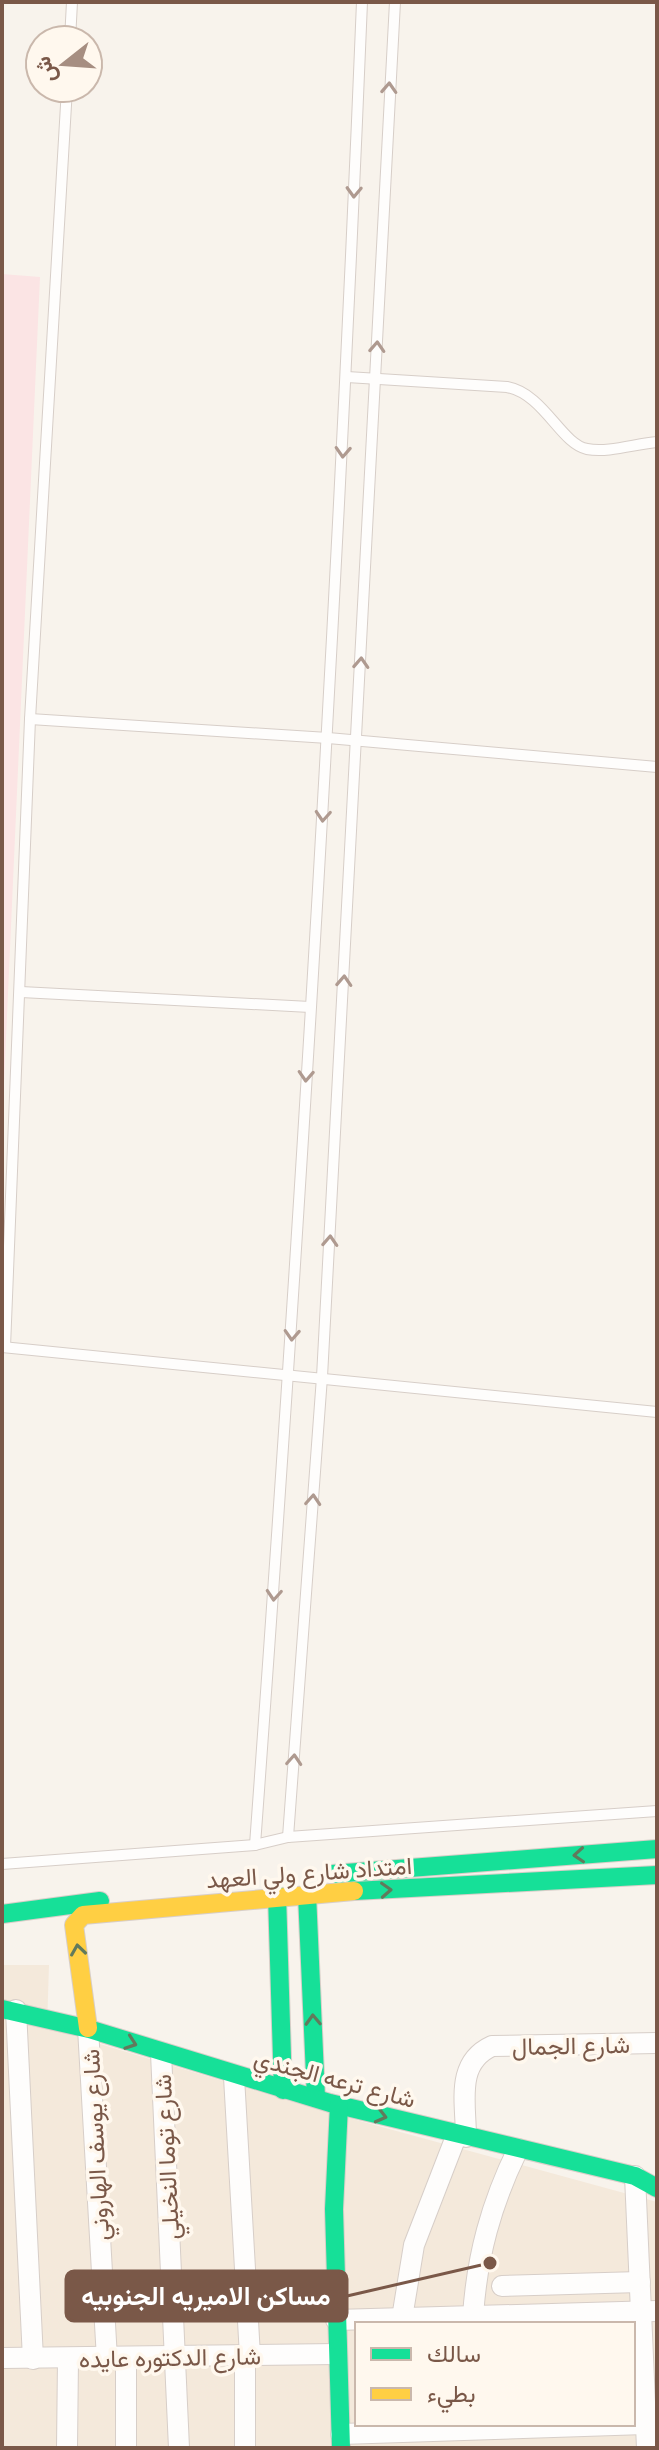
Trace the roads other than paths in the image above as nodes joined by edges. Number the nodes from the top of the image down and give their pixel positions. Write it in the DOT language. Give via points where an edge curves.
graph roads {
  1 [pos="72,2"];
  2 [pos="362,2"];
  3 [pos="395,2"];
  4 [pos="71,24"];
  5 [pos="66,104"];
  6 [pos="347,377"];
  7 [pos="375,380"];
  8 [pos="657,442"];
  9 [pos="30,719"];
  10 [pos="328,738"];
  11 [pos="357,741"];
  12 [pos="657,767"];
  13 [pos="21,992"];
  14 [pos="310,1007"];
  15 [pos="4,1347"];
  16 [pos="289,1374"];
  17 [pos="322,1377"];
  18 [pos="657,1412"];
  19 [pos="657,1811"];
  20 [pos="288,1837"];
  21 [pos="255,1845"];
  22 [pos="657,1849"];
  23 [pos="2,1864"];
  24 [pos="657,1875"];
  25 [pos="292,1884"];
  26 [pos="74,1911"];
  27 [pos="2,1914"];
  28 [pos="9,2010"];
  29 [pos="88,2028"];
  30 [pos="657,2043"];
  31 [pos="161,2053"];
  32 [pos="234,2077"];
  33 [pos="283,2090"];
  34 [pos="316,2098"];
  35 [pos="339,2105"];
  36 [pos="461,2135"];
  37 [pos="518,2149"];
  38 [pos="635,2176"];
  39 [pos="657,2188"];
  40 [pos="640,2282"];
  41 [pos="502,2286"];
  42 [pos="649,2312"];
  43 [pos="473,2316"];
  44 [pos="402,2318"];
  45 [pos="336,2320"];
  46 [pos="337,2354"];
  47 [pos="248,2356"];
  48 [pos="2,2358"];
  49 [pos="177,2358"];
  50 [pos="33,2359"];
  51 [pos="68,2359"];
  52 [pos="117,2359"];
  53 [pos="644,2374"];
  54 [pos="347,2375"];
  55 [pos="648,2432"];
  56 [pos="341,2441"];
  57 [pos="67,2448"];
  58 [pos="126,2448"];
  59 [pos="179,2448"];
  60 [pos="245,2448"];
  1 -- 4 [label="lane"];
  2 -- 6 [label="lane, one-way"];
  7 -- 3 [label="lane, one-way"];
  5 -- 9 [label="lane"];
  6 -- 7 [label="lane"];
  6 -- 10 [label="lane, one-way"];
  7 -- 8 [label="lane" via="516,389 588,449"];
  11 -- 7 [label="lane, one-way"];
  9 -- 10 [label="lane"];
  9 -- 13 [label="lane"];
  10 -- 11 [label="lane"];
  10 -- 14 [label="lane, one-way"];
  11 -- 12 [label="lane"];
  17 -- 11 [label="lane, one-way"];
  13 -- 14 [label="lane"];
  13 -- 15 [label="lane"];
  14 -- 16 [label="lane, one-way"];
  15 -- 16 [label="lane"];
  16 -- 17 [label="lane"];
  16 -- 21 [label="lane, one-way"];
  17 -- 18 [label="lane"];
  20 -- 17 [label="lane, one-way"];
  19 -- 20 [label="lane"];
  20 -- 21 [label="lane"];
  21 -- 23 [label="lane"];
  22 -- 25 [label="main road, امتداد شارع ولي العهد, one-way"];
  25 -- 24 [label="main road, امتداد شارع ولي العهد, one-way"];
  25 -- 26 [label="main road"];
  25 -- 33 [label="main road"];
  34 -- 25 [label="main road, one-way"];
  26 -- 27 [label="main road"];
  29 -- 26 [label="main road, one-way"];
  28 -- 29 [label="main road, شارع ترعه الجندي"];
  28 -- 50 [label="street"];
  29 -- 31 [label="main road, شارع ترعه الجندي, one-way"];
  29 -- 52 [label="street, شارع يوسف الهاروني"];
  30 -- 36 [label="street, شارع الجمال" via="492,2046 480,2051 465,2072"];
  31 -- 32 [label="main road, شارع ترعه الجندي"];
  31 -- 49 [label="street, شارع توما النخيلي"];
  32 -- 33 [label="main road, شارع ترعه الجندي"];
  32 -- 47 [label="street"];
  33 -- 34 [label="main road, شارع ترعه الجندي"];
  34 -- 35 [label="main road, شارع ترعه الجندي"];
  35 -- 36 [label="main road, شارع ترعه الجندي, one-way"];
  35 -- 45 [label="main road"];
  36 -- 37 [label="main road, شارع ترعه الجندي"];
  36 -- 44 [label="street" via="414,2245"];
  37 -- 38 [label="main road, شارع ترعه الجندي"];
  37 -- 43 [label="street" via="490,2213"];
  38 -- 39 [label="main road, شارع ترعه الجندي"];
  38 -- 40 [label="street"];
  40 -- 41 [label="street"];
  40 -- 42 [label="street"];
  42 -- 43 [label="street"];
  42 -- 53 [label="street"];
  43 -- 44 [label="street"];
  44 -- 45 [label="street"];
  45 -- 46 [label="main road"];
  46 -- 47 [label="street, شارع الدكتوره عايده"];
  46 -- 54 [label="main road"];
  47 -- 49 [label="street, شارع الدكتوره عايده"];
  47 -- 60 [label="street"];
  48 -- 50 [label="street, شارع الدكتوره عايده"];
  49 -- 52 [label="street, شارع الدكتوره عايده"];
  49 -- 59 [label="street, شارع توما النخيلي"];
  50 -- 51 [label="street, شارع الدكتوره عايده"];
  51 -- 52 [label="street, شارع الدكتوره عايده"];
  51 -- 57 [label="street"];
  52 -- 58 [label="street, شارع يوسف الهاروني"];
  53 -- 55 [label="street"];
  54 -- 56 [label="main road"];
  55 -- 56 [label="street"];
}
